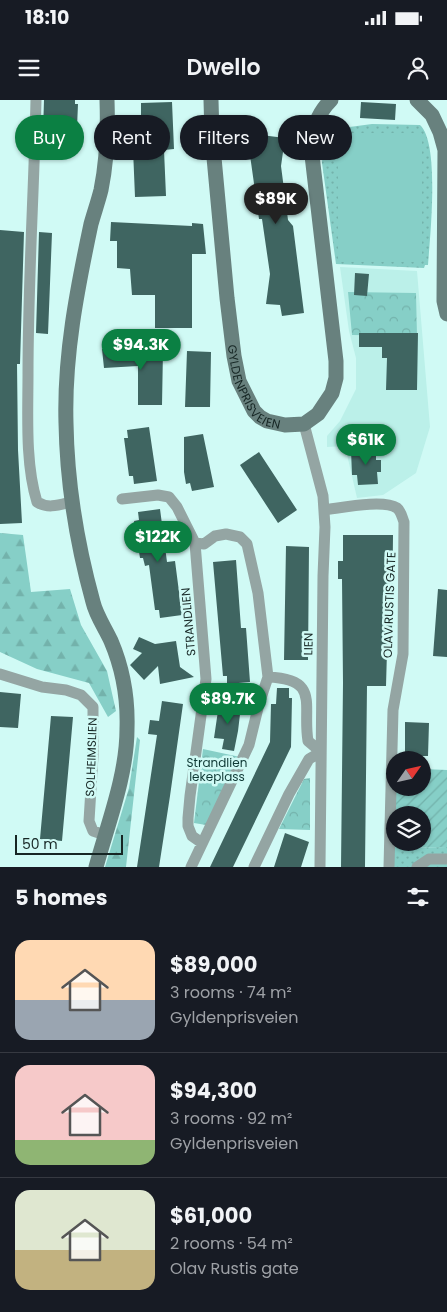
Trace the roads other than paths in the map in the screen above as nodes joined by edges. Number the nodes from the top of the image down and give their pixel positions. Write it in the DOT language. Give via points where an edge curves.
graph roads {
  1 [pos="36,100"];
  2 [pos="108,100"];
  3 [pos="211,100"];
  4 [pos="331,100"];
  5 [pos="417,100"];
  6 [pos="447,314"];
  7 [pos="304,424"];
  8 [pos="122,499"];
  9 [pos="71,502"];
  10 [pos="324,510"];
  11 [pos="195,543"];
  12 [pos="0,674"];
  13 [pos="268,677"];
  14 [pos="320,752"];
  15 [pos="105,835"];
  16 [pos="202,843"];
  17 [pos="447,859"];
  18 [pos="96,867"];
  19 [pos="191,867"];
  20 [pos="254,867"];
  21 [pos="320,867"];
  22 [pos="389,867"];
  23 [pos="416,867"];
  1 -- 9 [label="street" via="28,334 32,487 37,502 44,506"];
  2 -- 9 [label="street" via="107,146 101,190 92,222 69,349 66,423"];
  3 -- 7 [label="street, GYLDENPRISVEIEN" via="226,288 238,381 254,411 267,422"];
  4 -- 7 [label="street, GYLDENPRISVEIEN" via="319,115 311,147 336,378 326,404"];
  5 -- 6 [label="street" via="432,115 445,150 444,301"];
  7 -- 10 [label="street, LIEN" via="322,490"];
  8 -- 11 [label="street, STRANDLIEN" via="158,495 168,498 177,507"];
  9 -- 15 [label="street" via="93,604 119,662 124,685 126,750"];
  10 -- 14 [label="street, LIEN"];
  10 -- 22 [label="street, OLAV RUSTIS GATE" via="384,504 396,508 404,522 403,654 393,710"];
  11 -- 13 [label="street" via="204,544 215,536 226,534 240,537 247,544 258,593"];
  11 -- 16 [label="street, STRANDLIEN" via="206,679 188,826 192,836"];
  12 -- 15 [label="street, SOLHEIMSLIEN" via="81,695 93,707 89,821 93,831"];
  13 -- 14 [label="street" via="291,680 305,693 308,741"];
  13 -- 16 [label="street" via="242,764"];
  14 -- 20 [label="street" via="309,759"];
  14 -- 21 [label="street, LIEN"];
  15 -- 18 [label="street"];
  16 -- 19 [label="street"];
  17 -- 23 [label="street" via="429,859"];
}
